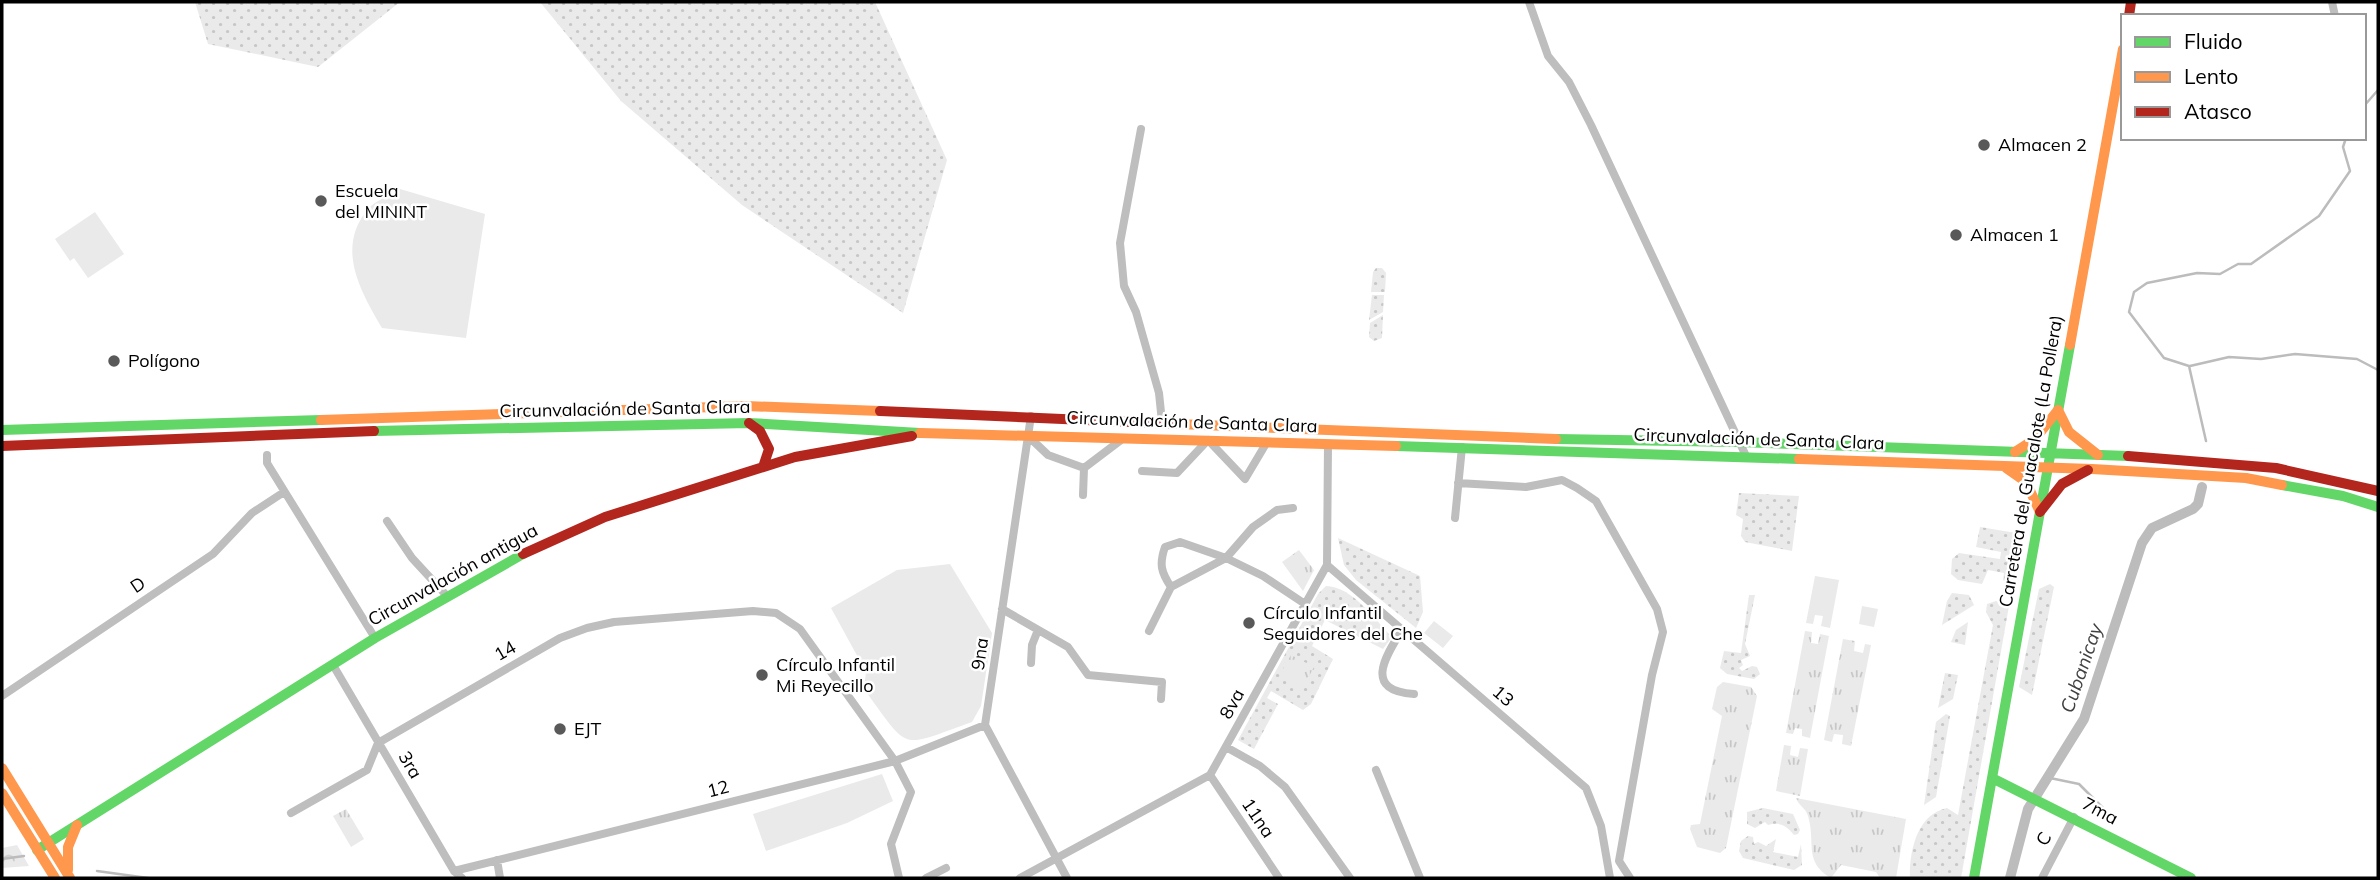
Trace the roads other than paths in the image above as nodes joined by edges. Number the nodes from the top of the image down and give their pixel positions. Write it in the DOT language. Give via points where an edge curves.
graph roads {
  1 [pos="1529,2"];
  2 [pos="2121,60"];
  3 [pos="1141,129"];
  4 [pos="2058,410"];
  5 [pos="1031,416"];
  6 [pos="1162,422"];
  7 [pos="750,423"];
  8 [pos="2,430"];
  9 [pos="929,433"];
  10 [pos="1028,436"];
  11 [pos="1123,438"];
  12 [pos="1526,438"];
  13 [pos="1208,440"];
  14 [pos="1267,442"];
  15 [pos="1739,442"];
  16 [pos="1328,444"];
  17 [pos="2,446"];
  18 [pos="1462,447"];
  19 [pos="1520,449"];
  20 [pos="2015,452"];
  21 [pos="2050,454"];
  22 [pos="267,455"];
  23 [pos="1746,456"];
  24 [pos="2099,456"];
  25 [pos="2001,466"];
  26 [pos="763,467"];
  27 [pos="2048,467"];
  28 [pos="1084,468"];
  29 [pos="2092,469"];
  30 [pos="1142,471"];
  31 [pos="1458,483"];
  32 [pos="2378,491"];
  33 [pos="284,492"];
  34 [pos="1083,495"];
  35 [pos="2378,507"];
  36 [pos="1293,508"];
  37 [pos="2040,512"];
  38 [pos="1455,519"];
  39 [pos="387,521"];
  40 [pos="1226,558"];
  41 [pos="1327,565"];
  42 [pos="1171,587"];
  43 [pos="447,596"];
  44 [pos="1305,604"];
  45 [pos="1002,609"];
  46 [pos="1038,630"];
  47 [pos="1402,630"];
  48 [pos="1149,631"];
  49 [pos="375,638"];
  50 [pos="1031,663"];
  51 [pos="332,665"];
  52 [pos="1414,694"];
  53 [pos="2,696"];
  54 [pos="1161,699"];
  55 [pos="985,725"];
  56 [pos="378,743"];
  57 [pos="1226,747"];
  58 [pos="895,761"];
  59 [pos="2,768"];
  60 [pos="1376,770"];
  61 [pos="1210,775"];
  62 [pos="1992,778"];
  63 [pos="2,793"];
  64 [pos="291,813"];
  65 [pos="2074,817"];
  66 [pos="77,825"];
  67 [pos="48,843"];
  68 [pos="37,850"];
  69 [pos="1055,859"];
  70 [pos="497,860"];
  71 [pos="946,868"];
  72 [pos="454,871"];
  73 [pos="54,878"];
  74 [pos="70,878"];
  75 [pos="462,878"];
  76 [pos="500,878"];
  77 [pos="899,878"];
  78 [pos="926,878"];
  79 [pos="1020,878"];
  80 [pos="1067,878"];
  81 [pos="1279,878"];
  82 [pos="1350,878"];
  83 [pos="1420,878"];
  84 [pos="1610,878"];
  85 [pos="1630,878"];
  86 [pos="1973,878"];
  87 [pos="2042,878"];
  88 [pos="2191,878"];
  1 -- 15 [label="street" via="1548,56 1569,82 1591,125"];
  2 -- 4 [label="main road, Carretera del Guacalote (La Pollera)"];
  3 -- 6 [label="street" via="1120,243 1124,286 1159,393"];
  4 -- 20 [label="main road" via="2035,439"];
  4 -- 21 [label="main road, Carretera del Guacalote (La Pollera)"];
  4 -- 24 [label="main road" via="2069,432"];
  5 -- 6 [label="main road, Circunvalación de Santa Clara"];
  5 -- 8 [label="main road, Circunvalación de Santa Clara" via="746,406"];
  5 -- 10 [label="street, 9na"];
  6 -- 12 [label="main road, Circunvalación de Santa Clara"];
  7 -- 9 [label="main road, Circunvalación de Santa Clara"];
  7 -- 17 [label="main road, Circunvalación de Santa Clara"];
  7 -- 26 [label="main road" via="769,449"];
  9 -- 10 [label="main road, Circunvalación de Santa Clara"];
  9 -- 26 [label="main road, Circunvalación antigua"];
  10 -- 11 [label="main road, Circunvalación de Santa Clara"];
  10 -- 28 [label="street" via="1048,455"];
  10 -- 45 [label="street, 9na"];
  11 -- 13 [label="main road, Circunvalación de Santa Clara"];
  11 -- 28 [label="street"];
  12 -- 15 [label="main road, Circunvalación de Santa Clara"];
  12 -- 19 [label="main road"];
  13 -- 14 [label="main road, Circunvalación de Santa Clara"];
  13 -- 14 [label="street" via="1245,479"];
  13 -- 30 [label="street" via="1177,473"];
  14 -- 16 [label="main road, Circunvalación de Santa Clara"];
  15 -- 20 [label="main road, Circunvalación de Santa Clara"];
  15 -- 23 [label="street"];
  16 -- 18 [label="main road, Circunvalación de Santa Clara"];
  16 -- 41 [label="street, 8va"];
  18 -- 19 [label="main road, Circunvalación de Santa Clara"];
  18 -- 31 [label="street"];
  19 -- 23 [label="main road, Circunvalación de Santa Clara"];
  20 -- 21 [label="main road, Circunvalación de Santa Clara"];
  21 -- 24 [label="main road, Circunvalación de Santa Clara"];
  21 -- 27 [label="main road, Carretera del Guacalote (La Pollera)"];
  22 -- 33 [label="street"];
  23 -- 25 [label="main road, Circunvalación de Santa Clara"];
  24 -- 32 [label="main road, Circunvalación de Santa Clara" via="2230,461 2340,479"];
  25 -- 27 [label="main road, Circunvalación de Santa Clara"];
  25 -- 37 [label="main road" via="2026,482"];
  26 -- 43 [label="main road, Circunvalación antigua" via="605,517 525,552"];
  27 -- 29 [label="main road, Circunvalación de Santa Clara"];
  27 -- 37 [label="main road, Carretera del Guacalote (La Pollera)"];
  28 -- 34 [label="street"];
  29 -- 35 [label="main road, Circunvalación de Santa Clara" via="2246,478"];
  29 -- 37 [label="main road" via="2062,484"];
  31 -- 38 [label="street"];
  31 -- 85 [label="street" via="1526,487 1562,481 1577,488 1596,501 1657,609 1662,632 1619,861"];
  33 -- 49 [label="street"];
  33 -- 53 [label="street, D" via="253,513 213,554"];
  36 -- 40 [label="street" via="1277,510 1253,527"];
  37 -- 62 [label="main road, Carretera del Guacalote (La Pollera)"];
  39 -- 43 [label="street" via="412,558"];
  40 -- 42 [label="street"];
  40 -- 42 [label="street" via="1181,542 1165,547 1160,561"];
  40 -- 44 [label="street"];
  41 -- 44 [label="street, 8va"];
  41 -- 47 [label="street, 13"];
  42 -- 48 [label="street"];
  43 -- 49 [label="main road, Circunvalación antigua"];
  44 -- 57 [label="street, 8va"];
  45 -- 46 [label="street"];
  45 -- 55 [label="street, 9na"];
  46 -- 50 [label="street"];
  46 -- 54 [label="street" via="1068,647 1088,675 1162,682"];
  47 -- 52 [label="street" via="1388,651 1383,678 1392,692"];
  47 -- 84 [label="street, 13" via="1586,788 1601,826"];
  49 -- 51 [label="main road, Circunvalación antigua"];
  51 -- 56 [label="street, 3ra"];
  51 -- 66 [label="main road, Circunvalación antigua"];
  55 -- 58 [label="street, 12"];
  55 -- 69 [label="street"];
  56 -- 58 [label="street, 14" via="560,638 587,628 734,612 776,613 800,629"];
  56 -- 64 [label="street" via="367,770"];
  56 -- 72 [label="street, 3ra"];
  57 -- 61 [label="street, 8va"];
  57 -- 82 [label="street" via="1260,766 1284,788"];
  58 -- 70 [label="street, 12"];
  58 -- 77 [label="street" via="911,792 891,844"];
  59 -- 67 [label="main road"];
  60 -- 83 [label="street"];
  61 -- 69 [label="street"];
  61 -- 81 [label="street, 11na"];
  62 -- 65 [label="main road, 7ma"];
  62 -- 86 [label="main road, Carretera del Guacalote (La Pollera)"];
  63 -- 68 [label="main road"];
  65 -- 87 [label="street, C"];
  65 -- 88 [label="main road, 7ma"];
  66 -- 67 [label="main road, Circunvalación antigua"];
  66 -- 74 [label="main road" via="66,856"];
  67 -- 68 [label="main road, Circunvalación antigua"];
  67 -- 74 [label="main road"];
  68 -- 73 [label="main road"];
  69 -- 79 [label="street"];
  69 -- 80 [label="street"];
  70 -- 72 [label="street, 12"];
  70 -- 76 [label="street"];
  71 -- 78 [label="street"];
  72 -- 75 [label="street, 3ra"];
}
